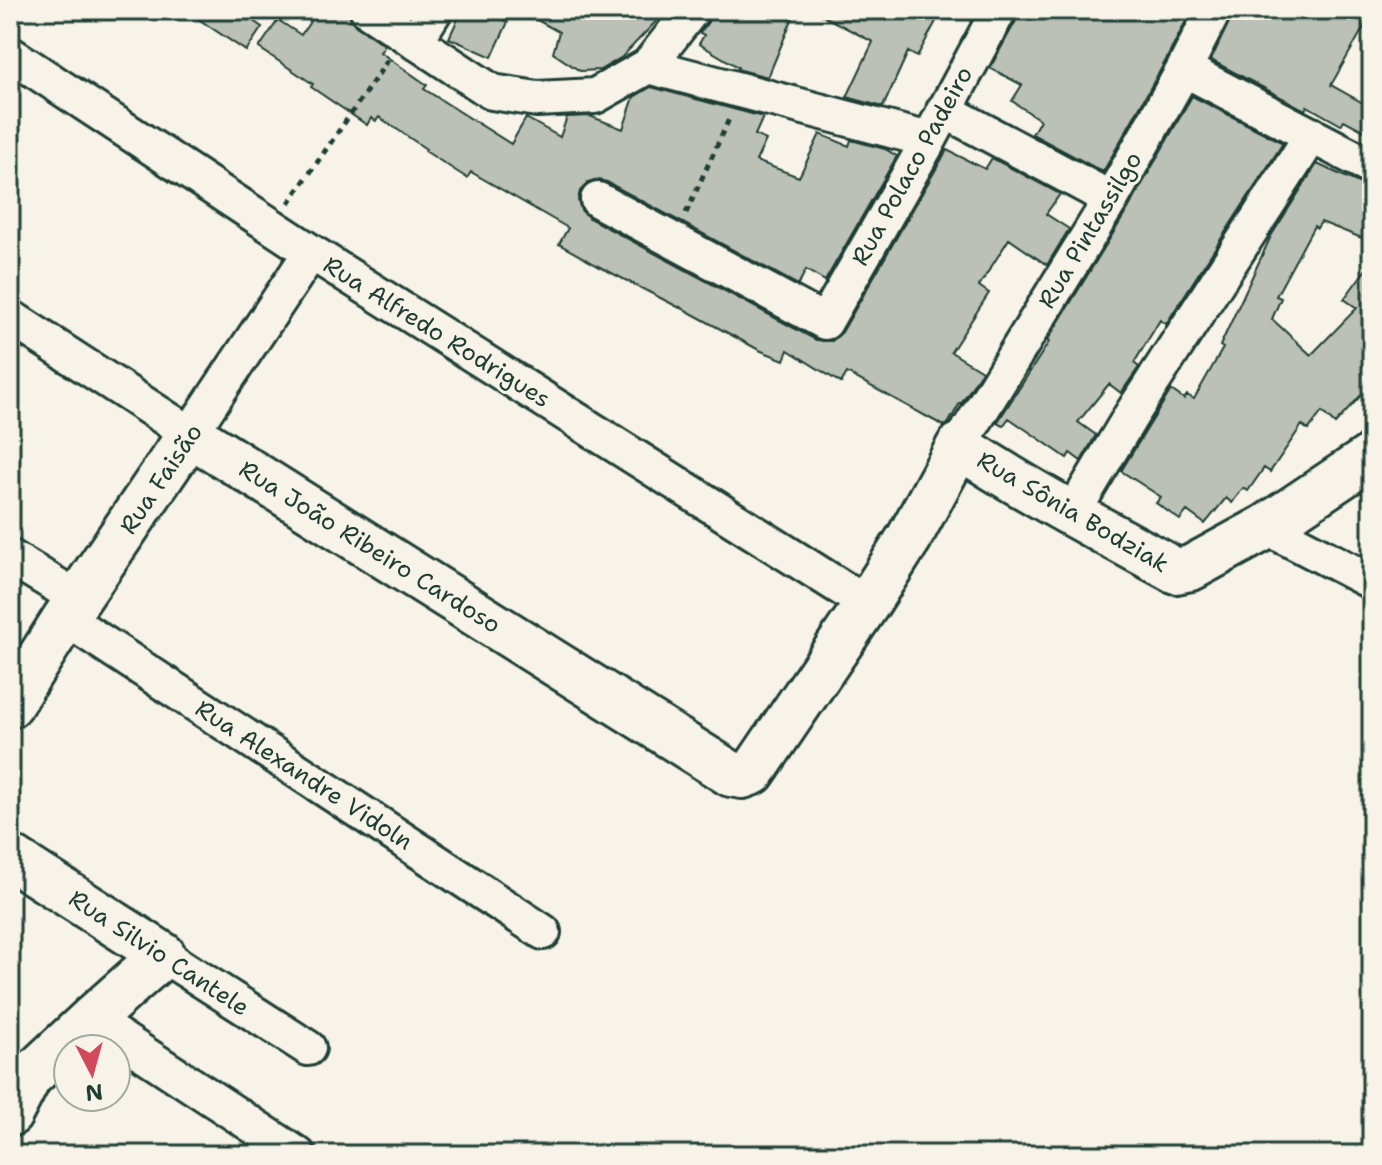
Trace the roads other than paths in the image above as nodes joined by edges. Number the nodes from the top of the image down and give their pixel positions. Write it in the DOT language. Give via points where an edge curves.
graph roads {
  1 [pos="368,10"];
  2 [pos="435,10"];
  3 [pos="692,10"];
  4 [pos="999,10"];
  5 [pos="1212,11"];
  6 [pos="410,38"];
  7 [pos="10,54"];
  8 [pos="648,66"];
  9 [pos="1184,69"];
  10 [pos="936,125"];
  11 [pos="1312,135"];
  12 [pos="1372,167"];
  13 [pos="1111,199"];
  14 [pos="598,200"];
  15 [pos="311,252"];
  16 [pos="10,317"];
  17 [pos="190,434"];
  18 [pos="959,446"];
  19 [pos="1372,456"];
  20 [pos="1072,514"];
  21 [pos="1266,527"];
  22 [pos="10,557"];
  23 [pos="1372,582"];
  24 [pos="867,604"];
  25 [pos="72,608"];
  26 [pos="10,705"];
  27 [pos="731,774"];
  28 [pos="10,857"];
  29 [pos="543,932"];
  30 [pos="163,955"];
  31 [pos="91,1019"];
  32 [pos="308,1048"];
  33 [pos="10,1114"];
  34 [pos="298,1155"];
  1 -- 6 [label="street"];
  2 -- 6 [label="street"];
  3 -- 8 [label="street"];
  4 -- 10 [label="street, Rua Polaco Padeiro"];
  5 -- 9 [label="street, Rua Pintassilgo"];
  6 -- 8 [label="street" via="492,92 537,99 595,96"];
  7 -- 15 [label="street, Rua Alfredo Rodrigues"];
  8 -- 10 [label="street" via="742,91"];
  9 -- 11 [label="street"];
  9 -- 13 [label="street, Rua Pintassilgo"];
  10 -- 13 [label="street"];
  10 -- 14 [label="street, Rua Polaco Padeiro" via="825,322"];
  11 -- 12 [label="street"];
  11 -- 20 [label="street"];
  13 -- 18 [label="street, Rua Pintassilgo"];
  15 -- 17 [label="street, Rua Faisão"];
  15 -- 24 [label="street, Rua Alfredo Rodrigues"];
  16 -- 17 [label="street, Rua João Ribeiro Cardoso"];
  17 -- 25 [label="street, Rua Faisão"];
  17 -- 27 [label="street, Rua João Ribeiro Cardoso"];
  18 -- 20 [label="street, Rua Sônia Bodziak"];
  18 -- 24 [label="street, Rua Sônia Bodziak"];
  19 -- 21 [label="street, Rua Sônia Bodziak"];
  20 -- 21 [label="street, Rua Sônia Bodziak" via="1176,571"];
  21 -- 23 [label="street"];
  22 -- 25 [label="street, Rua Alexandre Vidoln"];
  24 -- 27 [label="street, Rua Sônia Bodziak" via="753,772"];
  25 -- 26 [label="street, Rua Faisão"];
  25 -- 29 [label="street, Rua Alexandre Vidoln"];
  28 -- 30 [label="street, Rua Silvio Cantele"];
  30 -- 31 [label="street"];
  30 -- 32 [label="street, Rua Silvio Cantele"];
  31 -- 33 [label="street" via="29,1077"];
  31 -- 34 [label="street"];
}
